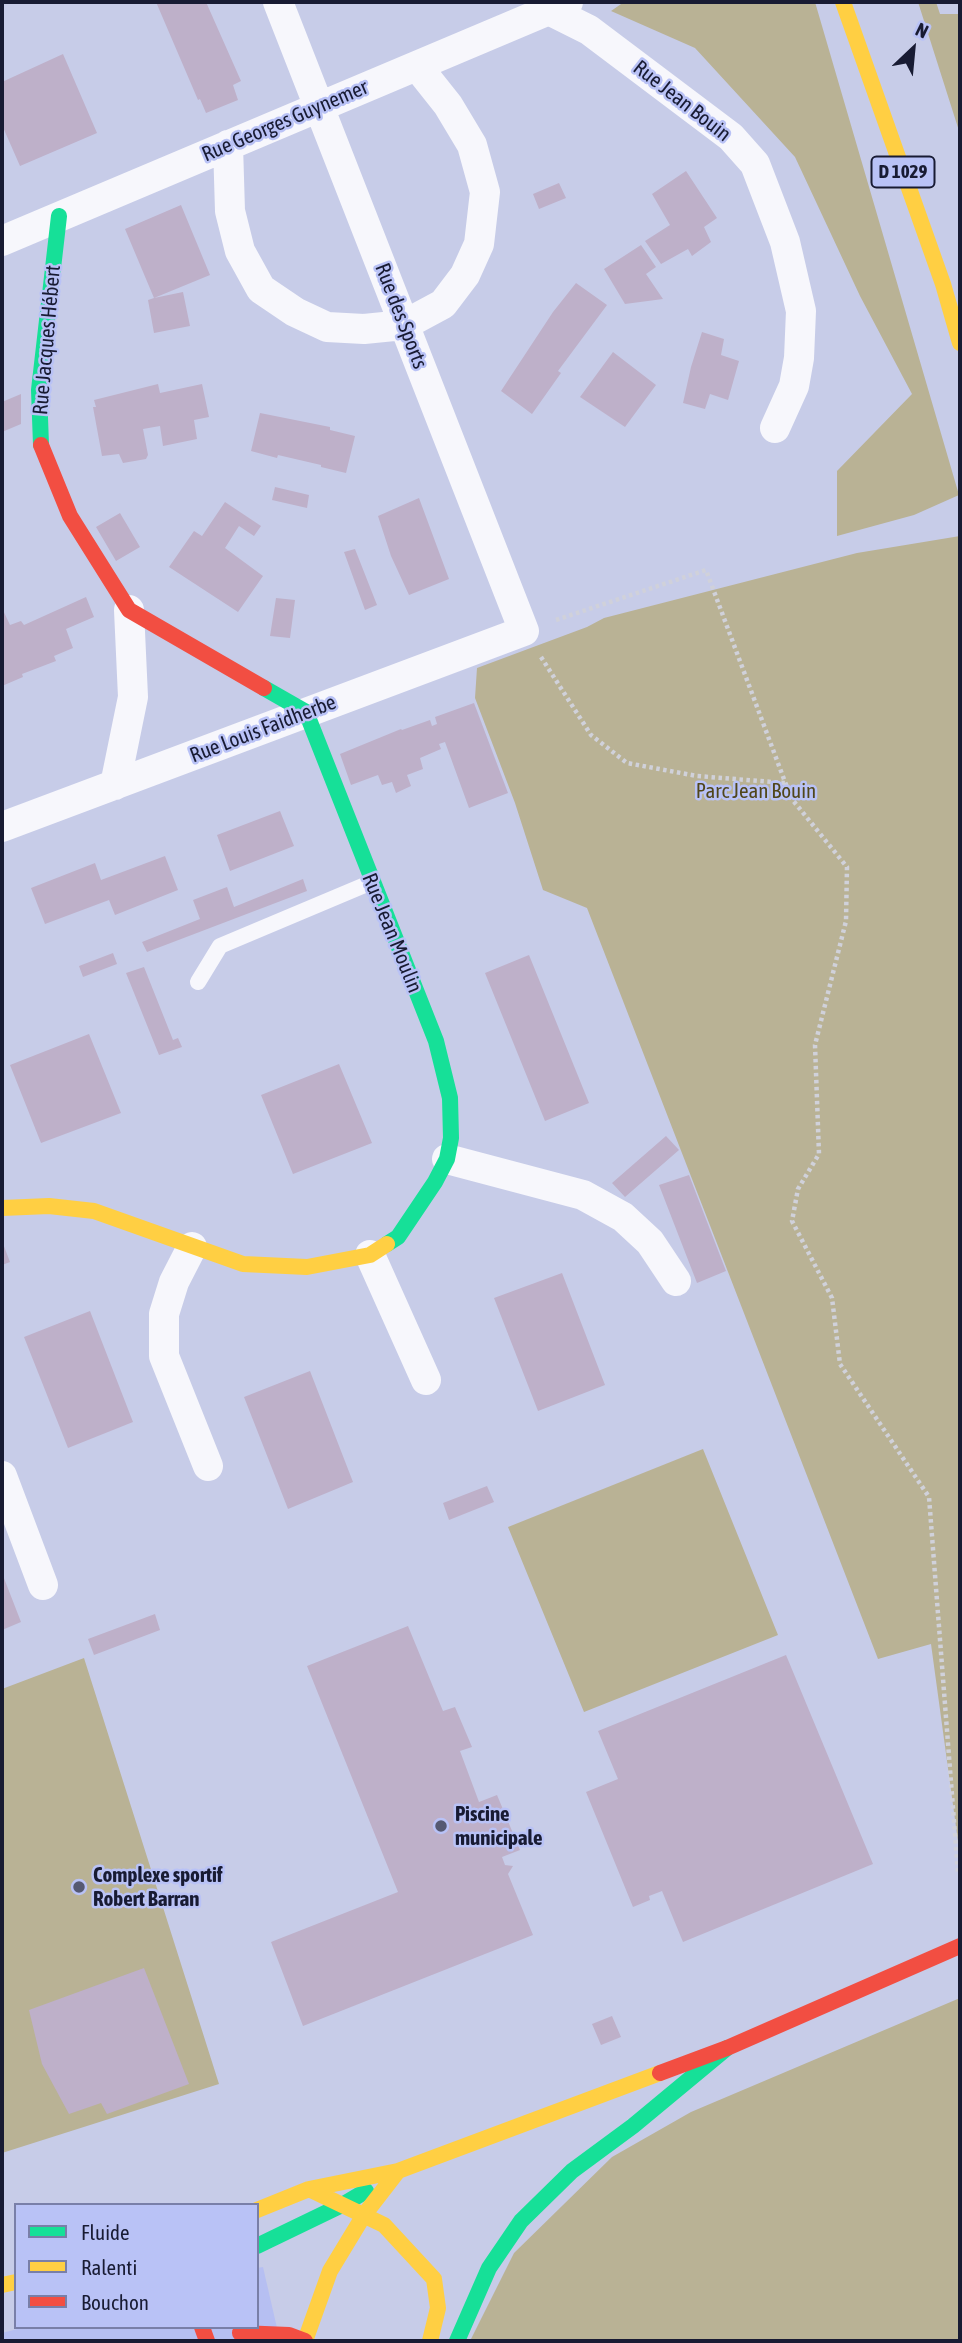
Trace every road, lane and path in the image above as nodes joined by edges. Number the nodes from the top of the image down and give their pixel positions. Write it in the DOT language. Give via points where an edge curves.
graph roads {
  1 [pos="278,2"];
  2 [pos="843,2"];
  3 [pos="559,6"];
  4 [pos="417,66"];
  5 [pos="319,107"];
  6 [pos="228,145"];
  7 [pos="59,216"];
  8 [pos="2,241"];
  9 [pos="404,325"];
  10 [pos="960,344"];
  11 [pos="775,428"];
  12 [pos="129,610"];
  13 [pos="524,631"];
  14 [pos="306,712"];
  15 [pos="785,783"];
  16 [pos="115,785"];
  17 [pos="2,827"];
  18 [pos="372,882"];
  19 [pos="198,982"];
  20 [pos="447,1158"];
  21 [pos="2,1208"];
  22 [pos="192,1247"];
  23 [pos="370,1255"];
  24 [pos="676,1281"];
  25 [pos="426,1380"];
  26 [pos="208,1466"];
  27 [pos="2,1476"];
  28 [pos="43,1585"];
  29 [pos="958,1873"];
  30 [pos="955,1948"];
  31 [pos="727,2048"];
  32 [pos="398,2171"];
  33 [pos="309,2189"];
  34 [pos="344,2204"];
  35 [pos="259,2209"];
  36 [pos="364,2215"];
  37 [pos="259,2245"];
  38 [pos="240,2334"];
  39 [pos="305,2341"];
  40 [pos="430,2341"];
  41 [pos="457,2341"];
  1 -- 5 [label="street, Rue des Sports"];
  2 -- 10 [label="street, D 1029"];
  3 -- 4 [label="street, Rue Georges Guynemer"];
  3 -- 11 [label="street, Rue Jean Bouin" via="731,137 755,164 785,242 801,310 794,386"];
  4 -- 5 [label="street, Rue Georges Guynemer"];
  4 -- 9 [label="street" via="472,145 485,192 479,244 465,275 443,304"];
  5 -- 6 [label="street, Rue Georges Guynemer"];
  5 -- 9 [label="street, Rue des Sports"];
  6 -- 7 [label="street, Rue Georges Guynemer"];
  6 -- 9 [label="street" via="230,211 240,251 261,289 327,327"];
  7 -- 8 [label="street, Rue Georges Guynemer"];
  7 -- 12 [label="street, Rue Jacques Hébert" via="39,390 41,446 70,516"];
  9 -- 13 [label="street, Rue des Sports"];
  12 -- 14 [label="street, Rue Jacques Hébert"];
  12 -- 16 [label="street, Rue Jacques Hébert" via="133,697"];
  13 -- 14 [label="street, Rue Louis Faidherbe"];
  13 -- 15 [label="path" via="591,735 627,762 697,776"];
  13 -- 15 [label="path" via="706,570"];
  14 -- 16 [label="street, Rue Louis Faidherbe"];
  14 -- 18 [label="street, Rue Jean Moulin"];
  15 -- 29 [label="path" via="790,798 847,867 846,921 815,1045 819,1154 798,1189 792,1221 832,1298 840,1364 929,1497"];
  16 -- 17 [label="street, Rue Louis Faidherbe"];
  18 -- 19 [label="lane" via="220,946"];
  18 -- 20 [label="street, Rue Jean Moulin" via="436,1041 450,1098"];
  20 -- 23 [label="street, Rue Jean Moulin" via="398,1237"];
  20 -- 24 [label="street" via="583,1195 623,1217 650,1242"];
  21 -- 22 [label="street, Rue Jean Moulin" via="49,1206 94,1211"];
  22 -- 23 [label="street, Rue Jean Moulin" via="243,1265 307,1267"];
  22 -- 26 [label="street" via="164,1314 164,1356"];
  23 -- 25 [label="street"];
  27 -- 28 [label="street"];
  30 -- 31 [label="street"];
  31 -- 32 [label="street"];
  31 -- 41 [label="street" via="572,2171 521,2221 489,2268"];
  32 -- 33 [label="street"];
  32 -- 34 [label="street"];
  32 -- 36 [label="street"];
  33 -- 34 [label="street"];
  33 -- 35 [label="street"];
  34 -- 36 [label="street"];
  34 -- 37 [label="street"];
  36 -- 39 [label="street" via="330,2272"];
  36 -- 40 [label="street" via="384,2225 434,2279 438,2308"];
  38 -- 39 [label="street" via="289,2335"];
}
